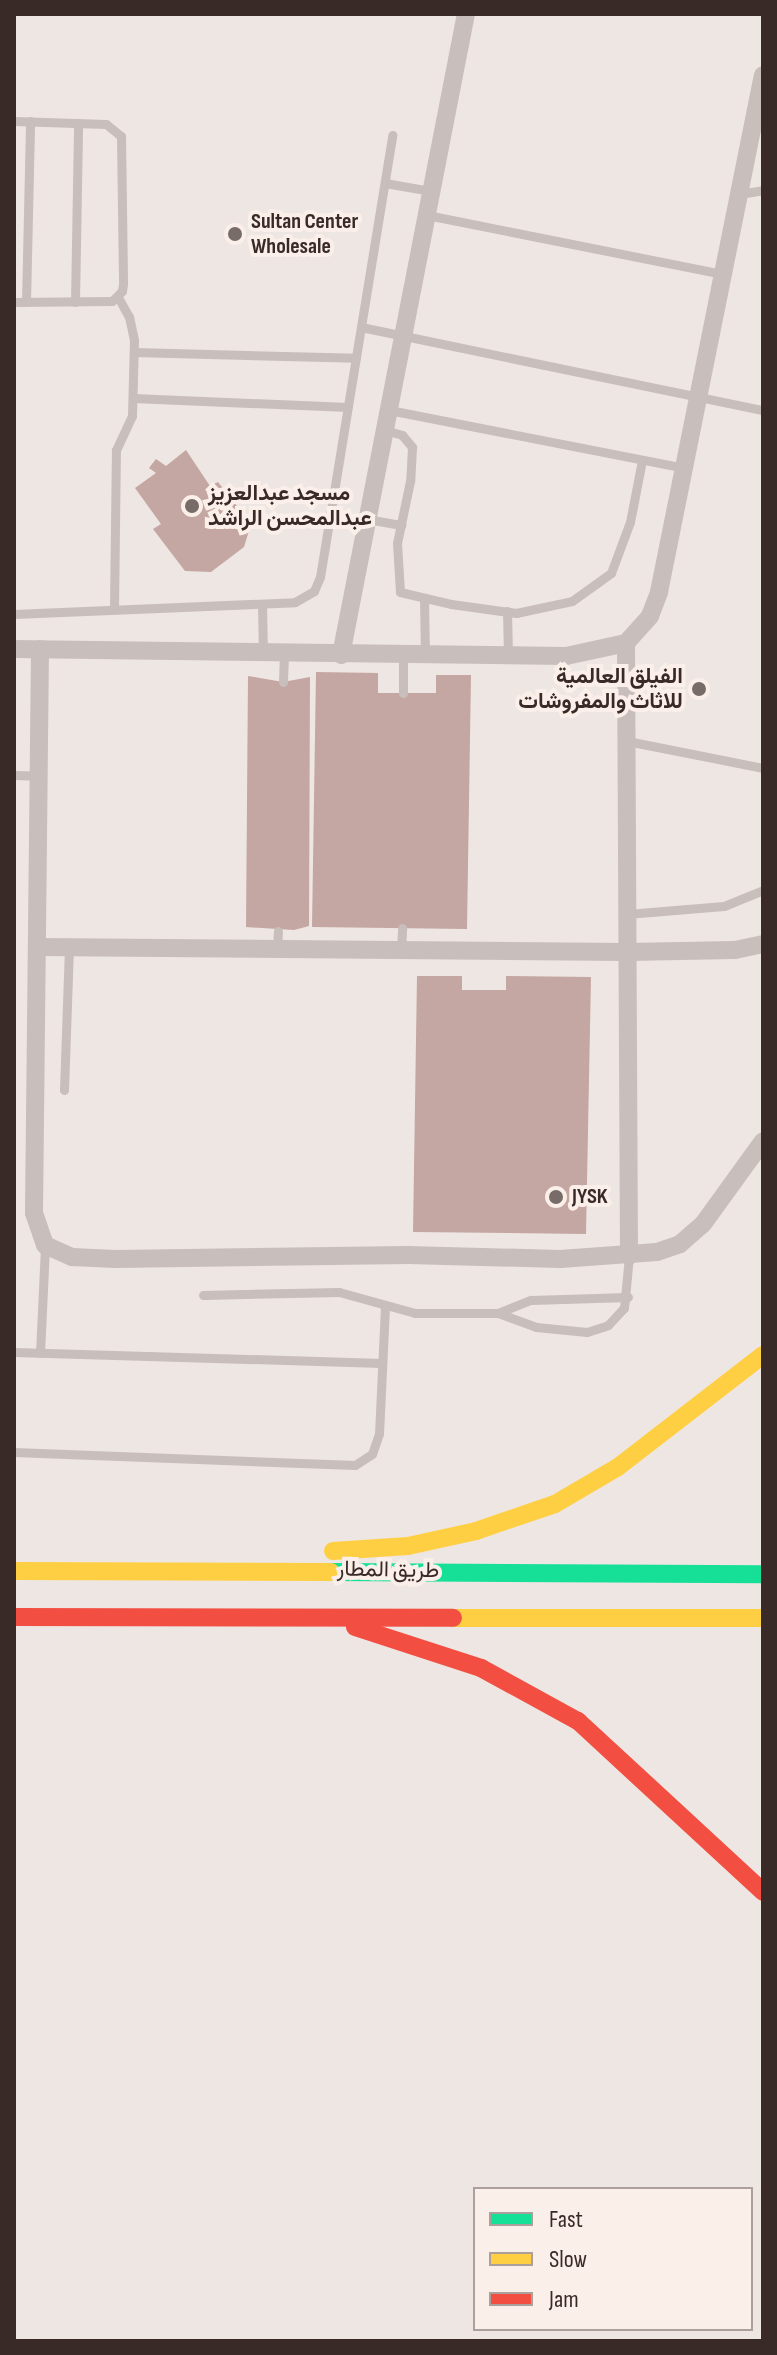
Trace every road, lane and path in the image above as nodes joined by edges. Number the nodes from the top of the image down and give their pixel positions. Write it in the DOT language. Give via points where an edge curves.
graph roads {
  1 [pos="466,14"];
  2 [pos="762,84"];
  3 [pos="14,121"];
  4 [pos="30,121"];
  5 [pos="78,123"];
  6 [pos="392,135"];
  7 [pos="385,183"];
  8 [pos="763,190"];
  9 [pos="431,191"];
  10 [pos="739,194"];
  11 [pos="427,215"];
  12 [pos="723,274"];
  13 [pos="118,297"];
  14 [pos="14,302"];
  15 [pos="26,302"];
  16 [pos="75,302"];
  17 [pos="361,327"];
  18 [pos="403,333"];
  19 [pos="134,352"];
  20 [pos="356,358"];
  21 [pos="698,397"];
  22 [pos="133,398"];
  23 [pos="348,407"];
  24 [pos="388,410"];
  25 [pos="763,410"];
  26 [pos="385,430"];
  27 [pos="642,460"];
  28 [pos="684,468"];
  29 [pos="367,519"];
  30 [pos="401,525"];
  31 [pos="424,598"];
  32 [pos="262,604"];
  33 [pos="114,609"];
  34 [pos="507,611"];
  35 [pos="14,614"];
  36 [pos="626,643"];
  37 [pos="14,649"];
  38 [pos="40,649"];
  39 [pos="263,654"];
  40 [pos="284,654"];
  41 [pos="341,655"];
  42 [pos="403,655"];
  43 [pos="425,655"];
  44 [pos="508,656"];
  45 [pos="283,682"];
  46 [pos="403,693"];
  47 [pos="627,741"];
  48 [pos="763,768"];
  49 [pos="14,775"];
  50 [pos="38,776"];
  51 [pos="763,890"];
  52 [pos="627,914"];
  53 [pos="402,928"];
  54 [pos="763,944"];
  55 [pos="37,947"];
  56 [pos="69,948"];
  57 [pos="401,950"];
  58 [pos="735,950"];
  59 [pos="627,952"];
  60 [pos="763,959"];
  61 [pos="64,1090"];
  62 [pos="763,1141"];
  63 [pos="45,1245"];
  64 [pos="629,1256"];
  65 [pos="203,1295"];
  66 [pos="628,1297"];
  67 [pos="385,1305"];
  68 [pos="498,1313"];
  69 [pos="14,1352"];
  70 [pos="40,1353"];
  71 [pos="763,1355"];
  72 [pos="382,1363"];
  73 [pos="14,1452"];
  74 [pos="157,1568"];
  75 [pos="14,1571"];
  76 [pos="763,1574"];
  77 [pos="14,1617"];
  78 [pos="326,1618"];
  79 [pos="763,1618"];
  80 [pos="763,1892"];
  1 -- 9 [label="street"];
  2 -- 10 [label="street"];
  3 -- 4 [label="lane"];
  4 -- 5 [label="lane"];
  4 -- 15 [label="lane"];
  5 -- 13 [label="lane" via="106,124 123,142 123,284"];
  5 -- 16 [label="lane"];
  6 -- 7 [label="lane"];
  7 -- 9 [label="lane"];
  7 -- 17 [label="lane"];
  8 -- 10 [label="lane"];
  9 -- 11 [label="street"];
  10 -- 12 [label="street"];
  11 -- 12 [label="lane"];
  11 -- 18 [label="street"];
  12 -- 21 [label="street"];
  13 -- 16 [label="lane"];
  13 -- 19 [label="lane" via="129,317"];
  14 -- 15 [label="lane"];
  15 -- 16 [label="lane"];
  17 -- 18 [label="lane"];
  17 -- 20 [label="lane"];
  18 -- 21 [label="lane"];
  18 -- 24 [label="street"];
  19 -- 20 [label="lane"];
  19 -- 22 [label="lane"];
  20 -- 23 [label="lane"];
  21 -- 25 [label="lane"];
  21 -- 28 [label="street"];
  22 -- 23 [label="lane"];
  22 -- 33 [label="lane" via="130,422 116,447"];
  23 -- 32 [label="lane" via="318,585 303,601"];
  24 -- 26 [label="street"];
  24 -- 27 [label="lane"];
  26 -- 29 [label="street"];
  26 -- 30 [label="lane" via="402,435 412,447"];
  27 -- 28 [label="lane"];
  27 -- 34 [label="lane" via="630,522 611,573 572,601"];
  28 -- 36 [label="street" via="659,592 650,616"];
  29 -- 30 [label="lane"];
  29 -- 41 [label="street"];
  30 -- 31 [label="lane" via="400,592"];
  31 -- 34 [label="lane"];
  31 -- 43 [label="lane"];
  32 -- 33 [label="lane"];
  32 -- 39 [label="lane"];
  33 -- 35 [label="lane"];
  34 -- 44 [label="lane"];
  36 -- 44 [label="street" via="566,656"];
  36 -- 47 [label="street"];
  37 -- 38 [label="street"];
  38 -- 39 [label="street"];
  38 -- 50 [label="street"];
  39 -- 40 [label="street"];
  40 -- 41 [label="street"];
  40 -- 45 [label="lane"];
  41 -- 42 [label="street"];
  42 -- 43 [label="street"];
  42 -- 46 [label="lane"];
  43 -- 44 [label="street"];
  47 -- 48 [label="lane"];
  47 -- 52 [label="street"];
  49 -- 50 [label="lane"];
  50 -- 55 [label="street"];
  51 -- 52 [label="lane" via="724,906"];
  52 -- 59 [label="street"];
  53 -- 57 [label="lane"];
  54 -- 58 [label="street"];
  55 -- 56 [label="street"];
  55 -- 63 [label="street" via="34,1213"];
  56 -- 57 [label="street" via="277,940"];
  56 -- 61 [label="lane"];
  57 -- 59 [label="street"];
  58 -- 59 [label="street"];
  58 -- 60 [label="street"];
  59 -- 64 [label="street"];
  62 -- 64 [label="street" via="703,1224 680,1244"];
  63 -- 64 [label="street" via="72,1257 115,1259"];
  63 -- 70 [label="lane"];
  64 -- 66 [label="lane"];
  65 -- 67 [label="lane" via="326,1291"];
  66 -- 68 [label="lane" via="531,1300"];
  66 -- 68 [label="lane" via="617,1318 587,1332 536,1327"];
  67 -- 68 [label="lane" via="431,1315"];
  67 -- 72 [label="lane"];
  69 -- 70 [label="lane"];
  70 -- 72 [label="lane"];
  71 -- 74 [label="highway" via="618,1467 555,1504 476,1531 408,1546"];
  72 -- 73 [label="lane" via="377,1444 355,1465"];
  74 -- 75 [label="highway, طريق المطار"];
  74 -- 76 [label="highway, طريق المطار"];
  77 -- 78 [label="highway"];
  78 -- 79 [label="highway"];
  78 -- 80 [label="highway" via="481,1668 578,1721"];
}
